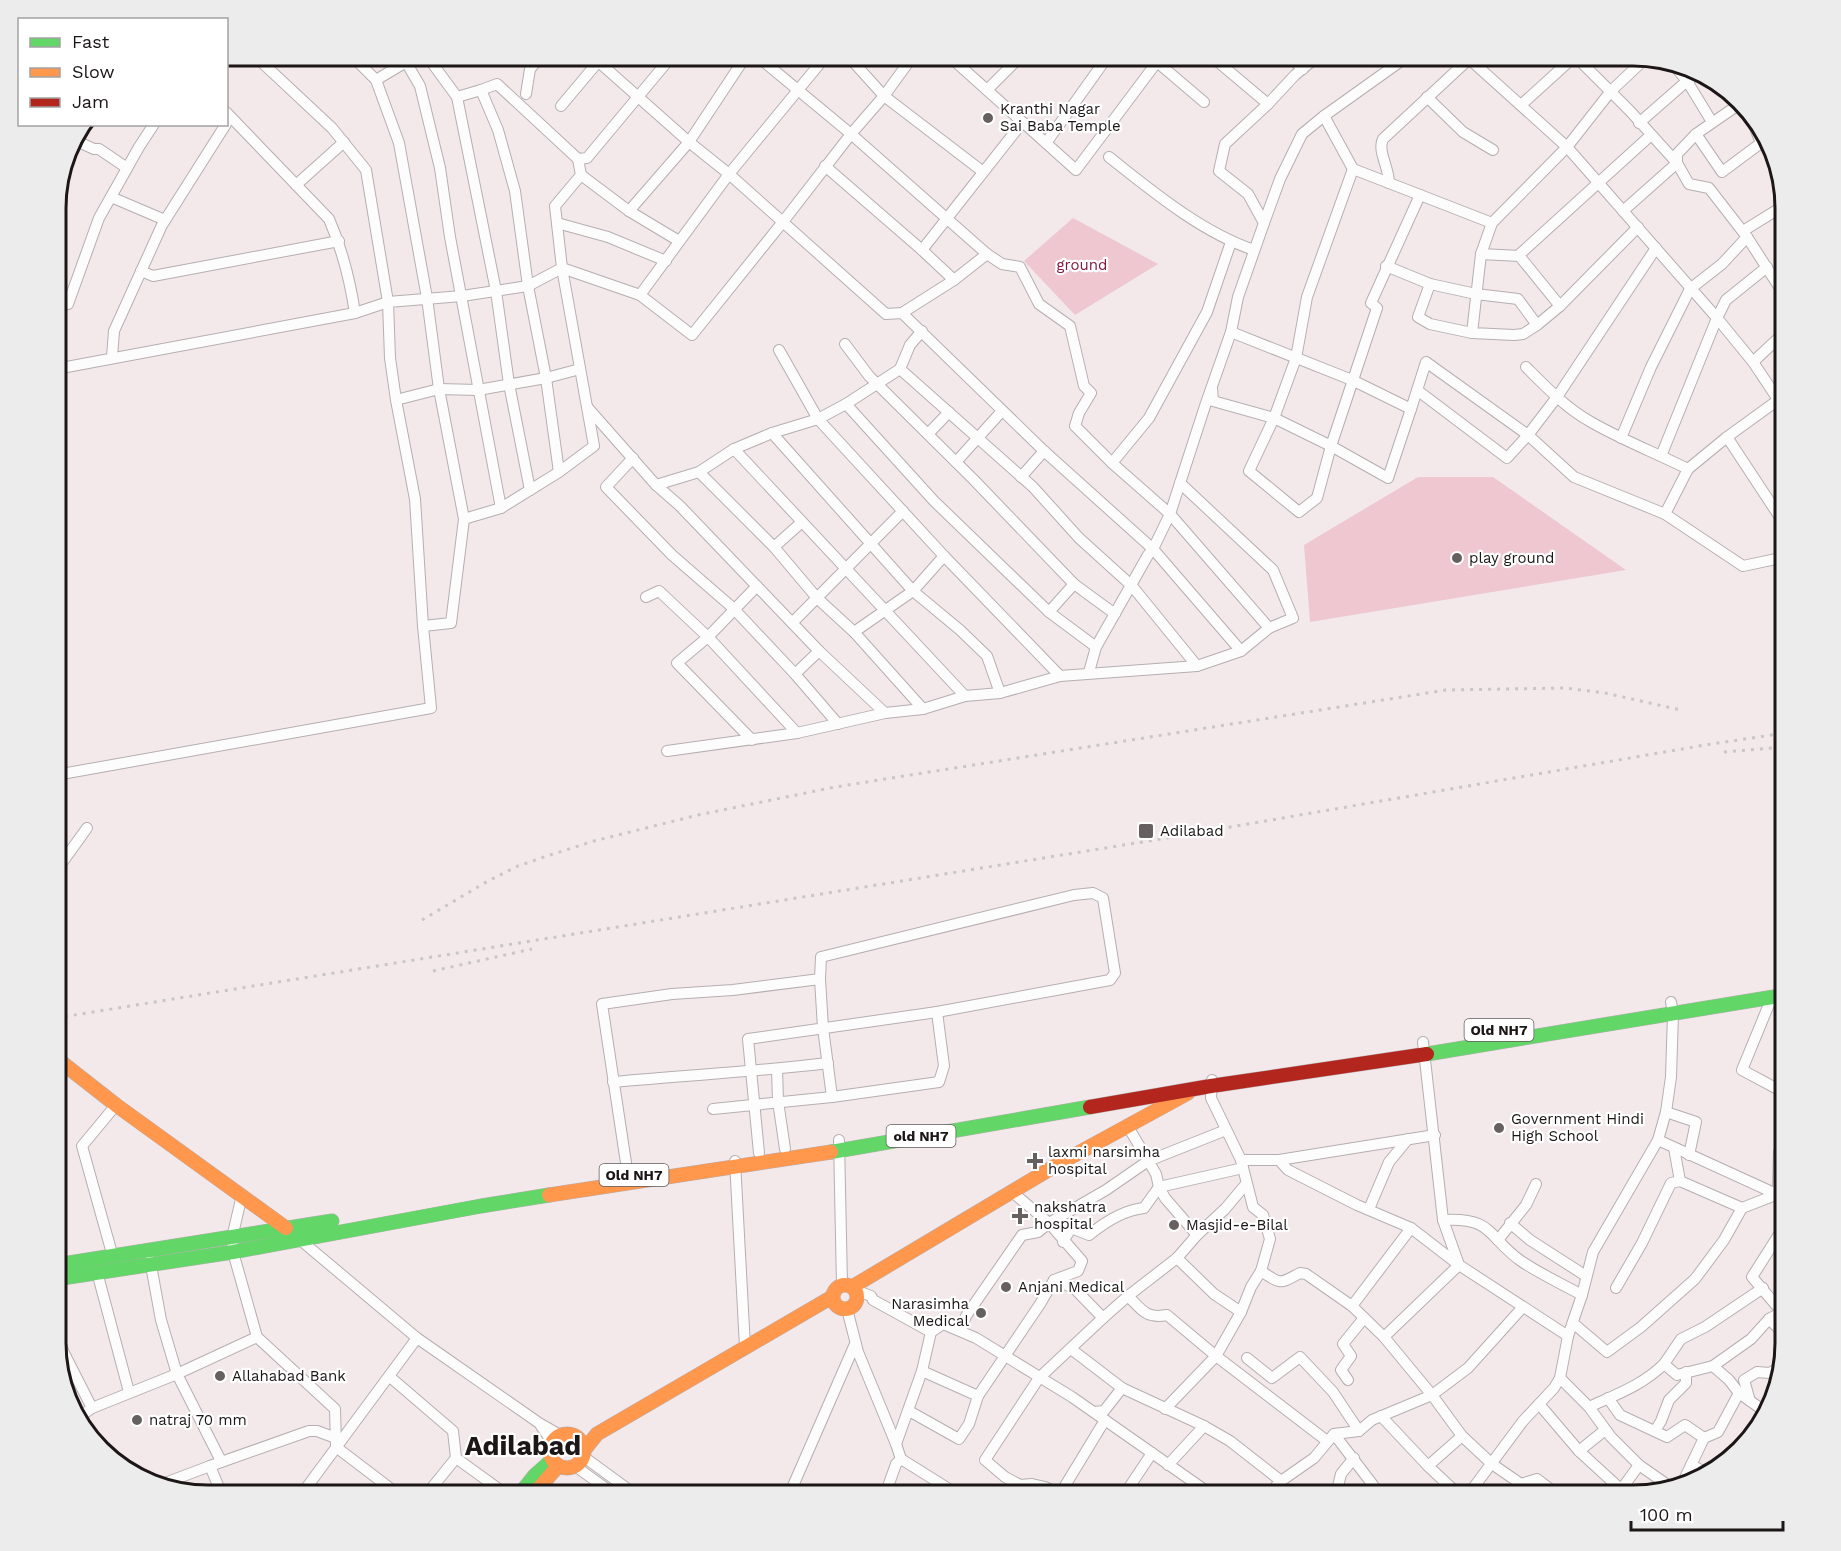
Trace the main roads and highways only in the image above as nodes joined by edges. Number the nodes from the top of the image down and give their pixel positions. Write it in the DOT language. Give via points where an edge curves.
graph roads {
  1 [pos="1775,985"];
  2 [pos="1775,996"];
  3 [pos="1672,1008"];
  4 [pos="1424,1048"];
  5 [pos="66,1066"];
  6 [pos="1211,1082"];
  7 [pos="1196,1089"];
  8 [pos="840,1145"];
  9 [pos="735,1162"];
  10 [pos="286,1228"];
  11 [pos="150,1258"];
  12 [pos="66,1264"];
  13 [pos="66,1277"];
  14 [pos="850,1288"];
  15 [pos="832,1297"];
  16 [pos="597,1434"];
  17 [pos="577,1436"];
  18 [pos="582,1457"];
  19 [pos="555,1463"];
  20 [pos="527,1485"];
  21 [pos="540,1485"];
  1 -- 3 [label="main road"];
  2 -- 3 [label="main road, old NH7"];
  3 -- 4 [label="main road, old NH7"];
  4 -- 6 [label="main road, Old NH7"];
  5 -- 10 [label="main road"];
  6 -- 7 [label="main road, old NH7"];
  6 -- 8 [label="main road, Old NH7"];
  7 -- 8 [label="main road, old NH7"];
  7 -- 14 [label="main road" via="1011,1191"];
  8 -- 9 [label="main road, old NH7"];
  8 -- 9 [label="main road, Old NH7" via="759,1153"];
  9 -- 10 [label="main road, Old NH7"];
  9 -- 11 [label="main road, old NH7" via="638,1183 481,1206 233,1252"];
  10 -- 11 [label="main road, Old NH7"];
  11 -- 12 [label="main road, Old NH7" via="113,1257"];
  11 -- 13 [label="main road, old NH7"];
  14 -- 15 [label="main road" via="836,1289"];
  14 -- 15 [label="main road" via="856,1301 847,1309 839,1307"];
  15 -- 16 [label="main road"];
  16 -- 17 [label="main road"];
  16 -- 18 [label="main road"];
  17 -- 18 [label="main road" via="583,1442"];
  17 -- 19 [label="main road" via="569,1433 556,1438 550,1451"];
  18 -- 19 [label="main road" via="566,1468"];
  19 -- 20 [label="main road" via="535,1474"];
  19 -- 21 [label="main road"];
}
